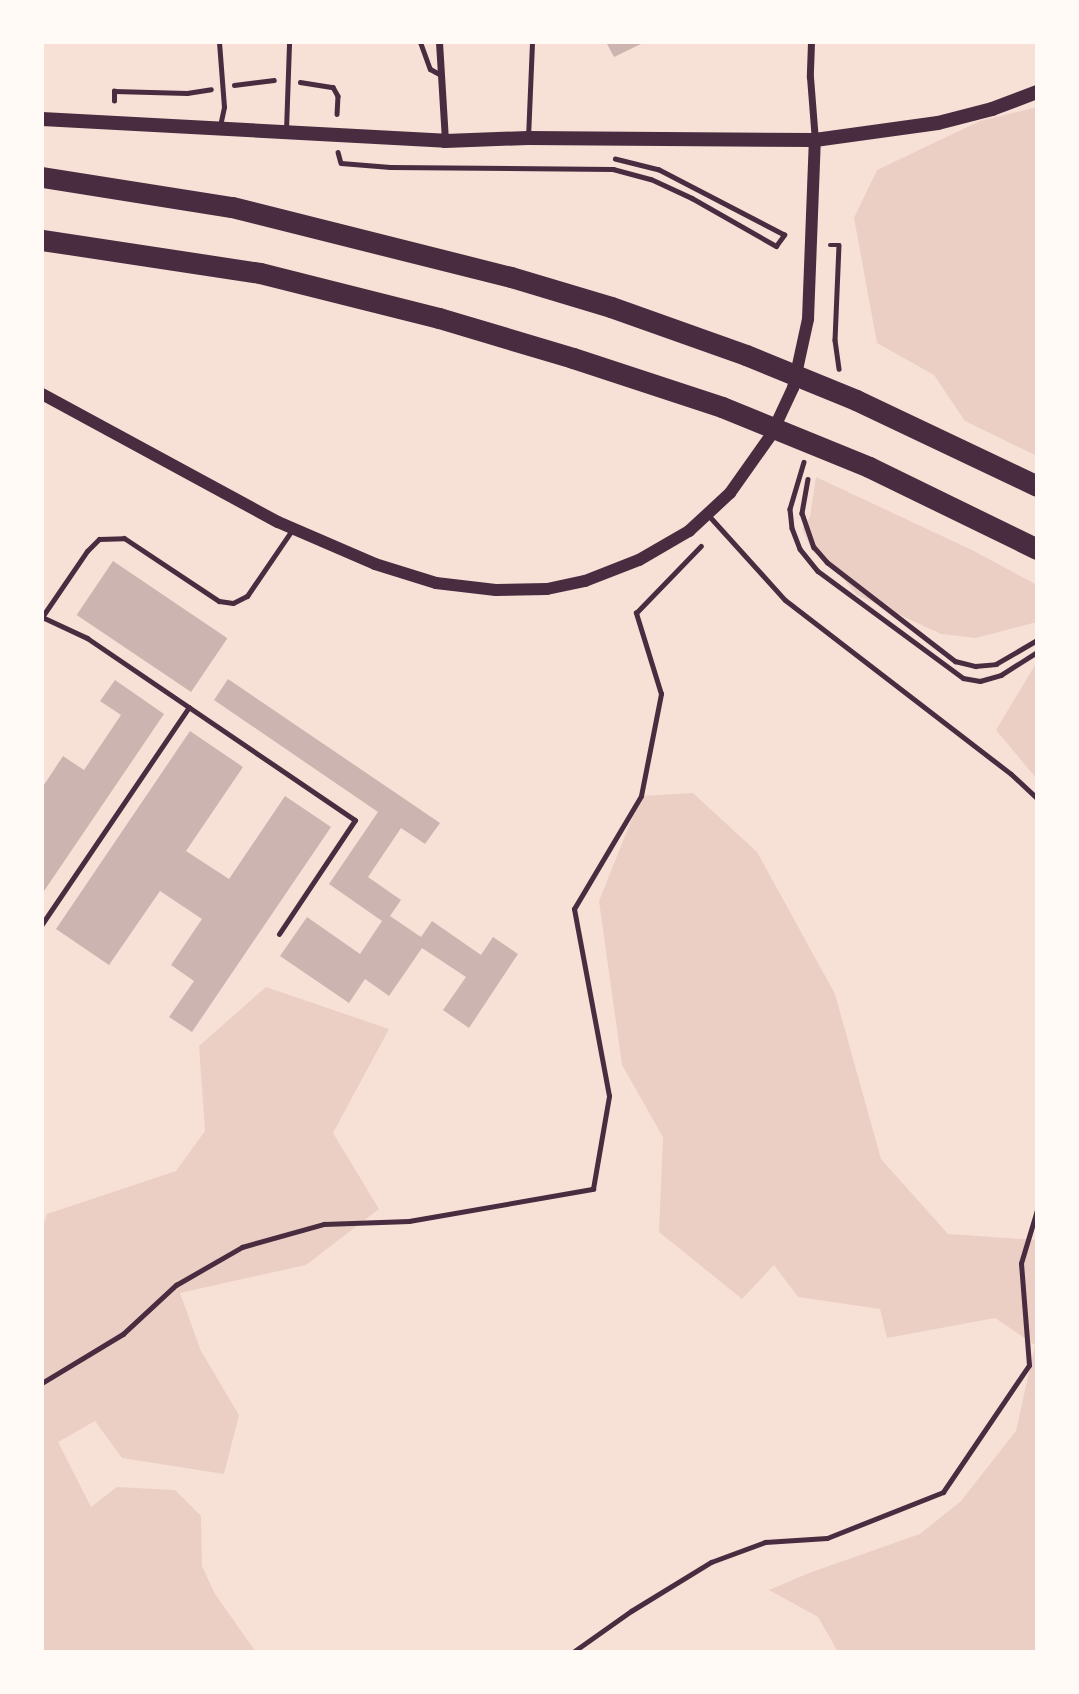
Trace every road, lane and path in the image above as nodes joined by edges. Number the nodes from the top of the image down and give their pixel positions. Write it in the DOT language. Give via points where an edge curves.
graph roads {
  1 [pos="219,42"];
  2 [pos="289,42"];
  3 [pos="420,42"];
  4 [pos="439,42"];
  5 [pos="533,42"];
  6 [pos="811,42"];
  7 [pos="443,77"];
  8 [pos="114,91"];
  9 [pos="1037,92"];
  10 [pos="114,101"];
  11 [pos="42,119"];
  12 [pos="219,128"];
  13 [pos="286,134"];
  14 [pos="528,138"];
  15 [pos="815,140"];
  16 [pos="445,141"];
  17 [pos="338,150"];
  18 [pos="604,157"];
  19 [pos="42,177"];
  20 [pos="42,240"];
  21 [pos="830,245"];
  22 [pos="839,376"];
  23 [pos="42,394"];
  24 [pos="809,451"];
  25 [pos="808,480"];
  26 [pos="1037,486"];
  27 [pos="708,515"];
  28 [pos="719,528"];
  29 [pos="292,529"];
  30 [pos="1037,549"];
  31 [pos="42,617"];
  32 [pos="1037,640"];
  33 [pos="1037,652"];
  34 [pos="189,706"];
  35 [pos="1037,798"];
  36 [pos="42,924"];
  37 [pos="279,934"];
  38 [pos="1037,1210"];
  39 [pos="42,1382"];
  40 [pos="573,1652"];
  1 -- 12 [label="lane" via="224,107"];
  2 -- 13 [label="lane"];
  3 -- 7 [label="lane" via="430,69"];
  4 -- 7 [label="street"];
  5 -- 14 [label="lane"];
  6 -- 15 [label="street"];
  7 -- 16 [label="street"];
  8 -- 10 [label="path"];
  9 -- 15 [label="main road" via="938,123"];
  11 -- 12 [label="main road"];
  12 -- 13 [label="main road"];
  13 -- 16 [label="main road"];
  14 -- 15 [label="main road"];
  14 -- 16 [label="main road"];
  15 -- 27 [label="street" via="808,319 793,388 760,455"];
  17 -- 18 [label="path" via="341,163 390,167 613,169 682,193 778,244 784,235 659,170"];
  19 -- 26 [label="highway" via="232,207 598,303 856,400"];
  20 -- 30 [label="highway" via="260,273 451,322 722,407 869,467"];
  21 -- 22 [label="path" via="839,245 835,340"];
  23 -- 29 [label="street"];
  24 -- 33 [label="path" via="790,509 800,550 818,571 963,678 980,681 1001,674"];
  25 -- 32 [label="path" via="802,513 814,547 955,661 975,666 996,664"];
  27 -- 28 [label="lane"];
  27 -- 29 [label="street" via="665,546 612,571 568,586 524,590 469,588 426,580 375,565"];
  28 -- 35 [label="lane" via="785,600"];
  28 -- 39 [label="path" via="636,613 661,694 640,796 574,909 609,1096 593,1189 408,1221 324,1224 242,1247 176,1285 123,1334"];
  29 -- 31 [label="lane" via="247,596 233,603 219,601 124,538 99,539"];
  31 -- 34 [label="lane" via="88,638"];
  34 -- 36 [label="lane"];
  34 -- 37 [label="lane" via="355,820"];
  38 -- 40 [label="lane" via="1021,1263 1029,1365 943,1492 827,1538 765,1542 710,1562"];
}
